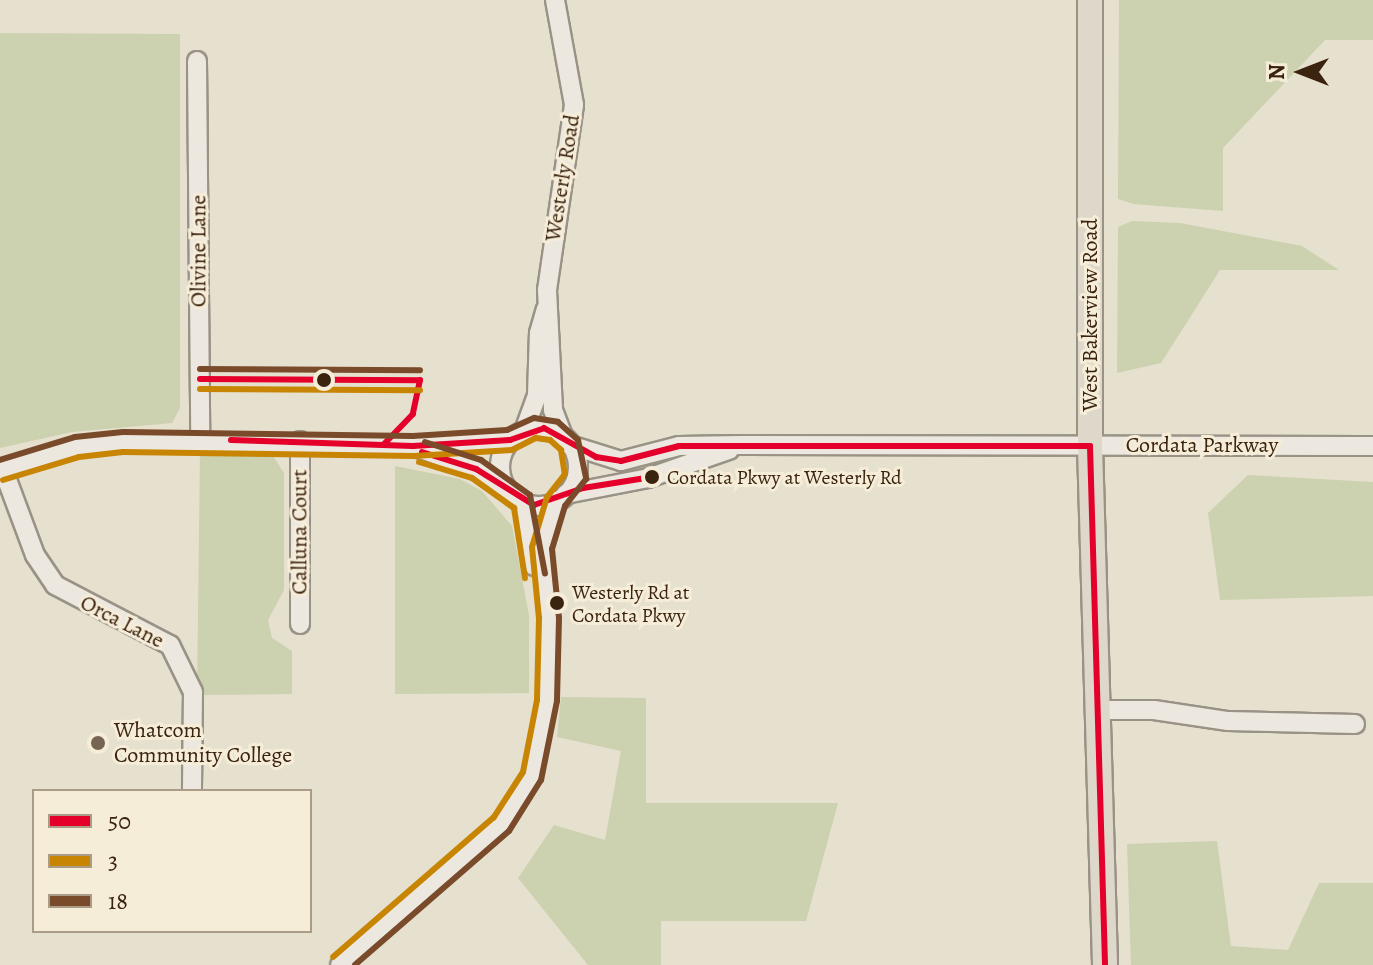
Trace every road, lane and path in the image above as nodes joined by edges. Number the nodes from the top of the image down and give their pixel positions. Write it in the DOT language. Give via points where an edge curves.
graph roads {
  1 [pos="555,0"];
  2 [pos="1090,0"];
  3 [pos="197,61"];
  4 [pos="546,309"];
  5 [pos="517,436"];
  6 [pos="200,440"];
  7 [pos="566,440"];
  8 [pos="300,441"];
  9 [pos="742,445"];
  10 [pos="413,446"];
  11 [pos="1090,446"];
  12 [pos="1373,446"];
  13 [pos="1,469"];
  14 [pos="516,497"];
  15 [pos="561,498"];
  16 [pos="300,624"];
  17 [pos="546,629"];
  18 [pos="1100,710"];
  19 [pos="1355,724"];
  20 [pos="192,789"];
  21 [pos="340,965"];
  22 [pos="1105,965"];
  1 -- 4 [label="street, Westerly Road" via="574,105"];
  2 -- 11 [label="main road, West Bakerview Road"];
  3 -- 6 [label="street, Olivine Lane"];
  4 -- 5 [label="street, Westerly Road" via="539,333 537,395"];
  4 -- 7 [label="street, Westerly Road" via="552,332 553,410"];
  5 -- 7 [label="street" via="544,428"];
  5 -- 10 [label="street"];
  5 -- 14 [label="street" via="500,460"];
  6 -- 8 [label="street"];
  6 -- 13 [label="street" via="77,447"];
  7 -- 9 [label="street, Cordata Parkway" via="621,461 679,446"];
  7 -- 15 [label="street" via="577,470"];
  8 -- 10 [label="street"];
  8 -- 16 [label="street, Calluna Court"];
  9 -- 11 [label="street, Cordata Parkway"];
  9 -- 15 [label="street, Cordata Parkway" via="648,478"];
  10 -- 14 [label="street" via="476,469"];
  11 -- 12 [label="street, Cordata Parkway"];
  11 -- 18 [label="main road, West Bakerview Road"];
  13 -- 20 [label="street, Orca Lane" via="35,555 55,585 170,645 193,692"];
  14 -- 15 [label="street"];
  14 -- 17 [label="street"];
  15 -- 17 [label="street" via="542,548"];
  17 -- 21 [label="street" via="547,701 532,776 502,824"];
  18 -- 19 [label="street"];
  18 -- 22 [label="main road, West Bakerview Road"];
}
